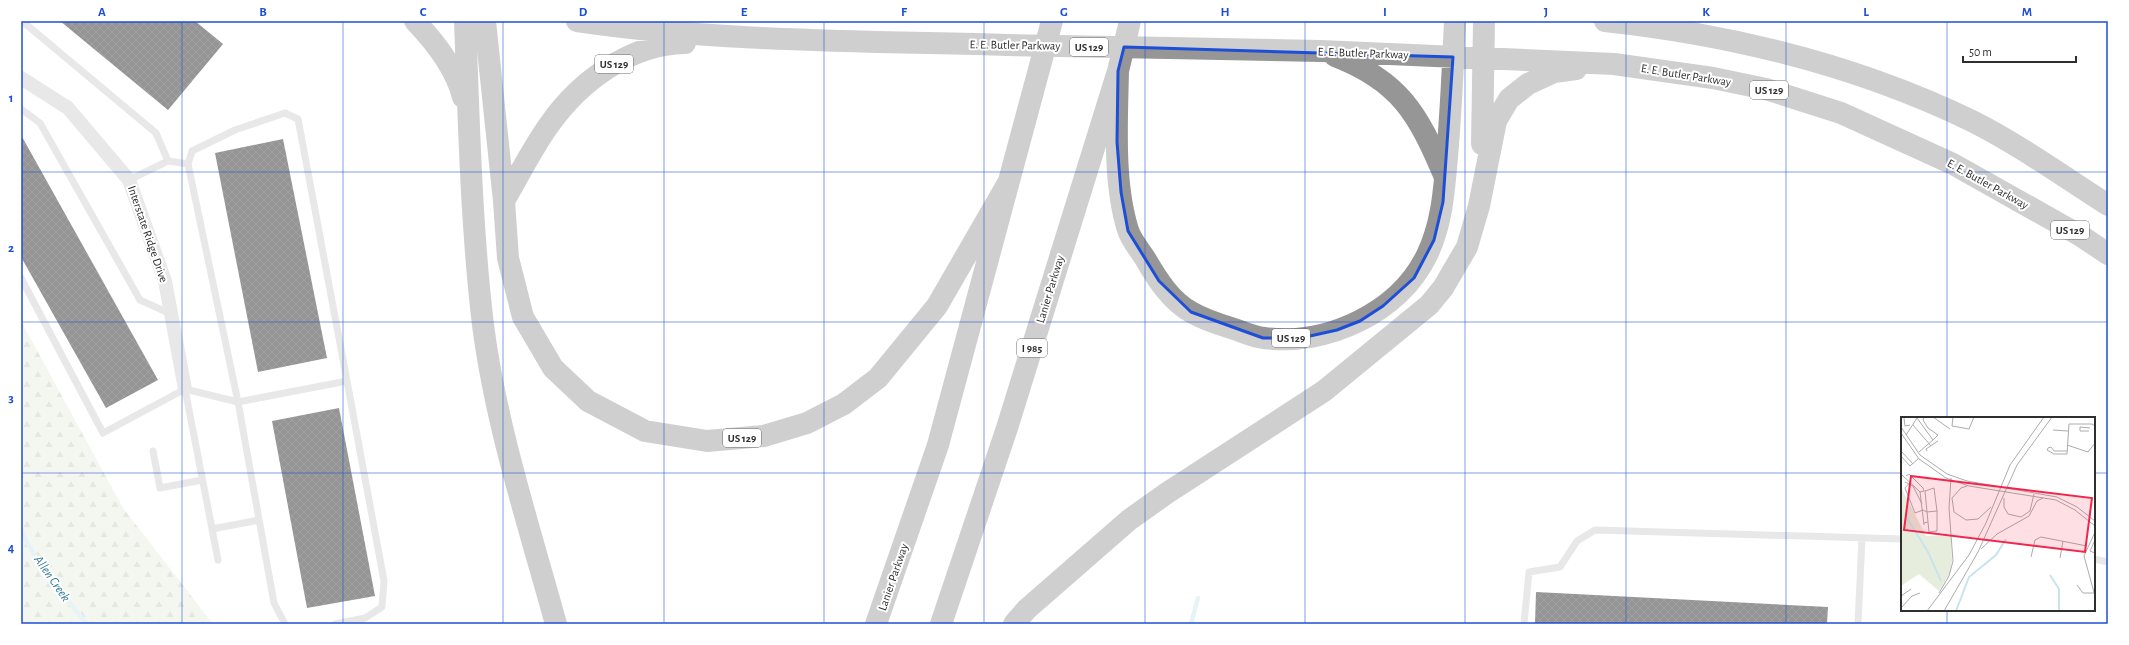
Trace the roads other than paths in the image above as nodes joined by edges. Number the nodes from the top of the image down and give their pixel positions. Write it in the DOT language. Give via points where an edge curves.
graph roads {
  1 [pos="22,21"];
  2 [pos="415,21"];
  3 [pos="465,21"];
  4 [pos="485,21"];
  5 [pos="577,21"];
  6 [pos="1052,21"];
  7 [pos="1130,21"];
  8 [pos="1455,21"];
  9 [pos="1484,21"];
  10 [pos="1605,21"];
  11 [pos="787,39"];
  12 [pos="1321,51"];
  13 [pos="1453,57"];
  14 [pos="1482,57"];
  15 [pos="1614,64"];
  16 [pos="1118,71"];
  17 [pos="21,78"];
  18 [pos="21,109"];
  19 [pos="469,123"];
  20 [pos="168,161"];
  21 [pos="188,164"];
  22 [pos="1445,178"];
  23 [pos="129,180"];
  24 [pos="1008,183"];
  25 [pos="1484,183"];
  26 [pos="504,201"];
  27 [pos="2108,205"];
  28 [pos="2108,254"];
  29 [pos="21,278"];
  30 [pos="171,314"];
  31 [pos="347,381"];
  32 [pos="185,389"];
  33 [pos="238,402"];
  34 [pos="153,451"];
  35 [pos="202,480"];
  36 [pos="259,520"];
  37 [pos="212,529"];
  38 [pos="1862,538"];
  39 [pos="1901,539"];
  40 [pos="2095,559"];
  41 [pos="218,560"];
  42 [pos="2108,562"];
  43 [pos="285,624"];
  44 [pos="335,624"];
  45 [pos="556,624"];
  46 [pos="876,624"];
  47 [pos="941,624"];
  48 [pos="1014,624"];
  49 [pos="1524,624"];
  50 [pos="1858,624"];
  1 -- 20 [label="lane" via="156,133"];
  2 -- 19 [label="highway" via="446,61 460,86"];
  3 -- 19 [label="highway"];
  4 -- 26 [label="highway"];
  5 -- 11 [label="highway, E. E. Butler Parkway" via="693,35"];
  6 -- 24 [label="highway, Lanier Parkway"];
  7 -- 16 [label="highway, Lanier Parkway / I 985"];
  8 -- 13 [label="highway, US 129"];
  9 -- 14 [label="highway"];
  10 -- 27 [label="highway" via="1650,26 1760,47 1867,76 1975,123"];
  11 -- 12 [label="highway, E. E. Butler Parkway / US 129, bridge"];
  11 -- 26 [label="highway, US 129" via="666,43 630,56 598,73 550,124"];
  12 -- 13 [label="highway, E. E. Butler Parkway / US 129"];
  12 -- 22 [label="highway" via="1368,71 1391,87 1408,105 1425,131"];
  13 -- 14 [label="highway, E. E. Butler Parkway / US 129"];
  13 -- 22 [label="highway, US 129"];
  14 -- 15 [label="highway, E. E. Butler Parkway / US 129"];
  14 -- 25 [label="highway"];
  15 -- 25 [label="highway" via="1554,72 1528,84 1510,99 1496,121"];
  15 -- 28 [label="highway, E. E. Butler Parkway / US 129" via="1743,85 1841,113 1953,164 2081,236"];
  16 -- 22 [label="highway, US 129" via="1117,142 1121,192 1128,231 1158,281 1176,300 1191,312 1220,325 1263,338 1300,338 1337,330 1383,306 1414,278 1426,256 1440,219"];
  16 -- 47 [label="highway, Lanier Parkway / I 985" via="1007,428"];
  17 -- 23 [label="street, Interstate Ridge Drive" via="68,108"];
  18 -- 30 [label="lane" via="40,123 140,300"];
  19 -- 45 [label="highway" via="474,226 485,334 500,417"];
  20 -- 21 [label="lane"];
  20 -- 23 [label="lane"];
  21 -- 31 [label="lane" via="192,151 235,130 285,113 298,119"];
  21 -- 33 [label="lane"];
  23 -- 30 [label="street, Interstate Ridge Drive" via="165,282"];
  24 -- 26 [label="highway, US 129" via="937,306 878,378 844,404 807,423 764,436 708,441 645,431 588,401 553,368 523,317 508,258"];
  24 -- 46 [label="highway, Lanier Parkway" via="938,445"];
  25 -- 48 [label="highway" via="1467,247 1443,288 1428,306 1324,391 1129,520 1033,604"];
  29 -- 32 [label="lane" via="103,433"];
  30 -- 32 [label="street, Interstate Ridge Drive"];
  31 -- 33 [label="lane"];
  31 -- 44 [label="lane" via="384,581 382,607 365,618"];
  32 -- 33 [label="lane"];
  32 -- 35 [label="lane"];
  33 -- 36 [label="lane"];
  34 -- 35 [label="lane" via="160,488"];
  35 -- 37 [label="lane"];
  36 -- 37 [label="lane"];
  36 -- 43 [label="lane" via="274,603"];
  37 -- 41 [label="lane"];
  38 -- 39 [label="lane"];
  38 -- 49 [label="lane" via="1595,530 1577,542 1560,567 1529,572"];
  38 -- 50 [label="lane"];
  40 -- 42 [label="lane"];
}
